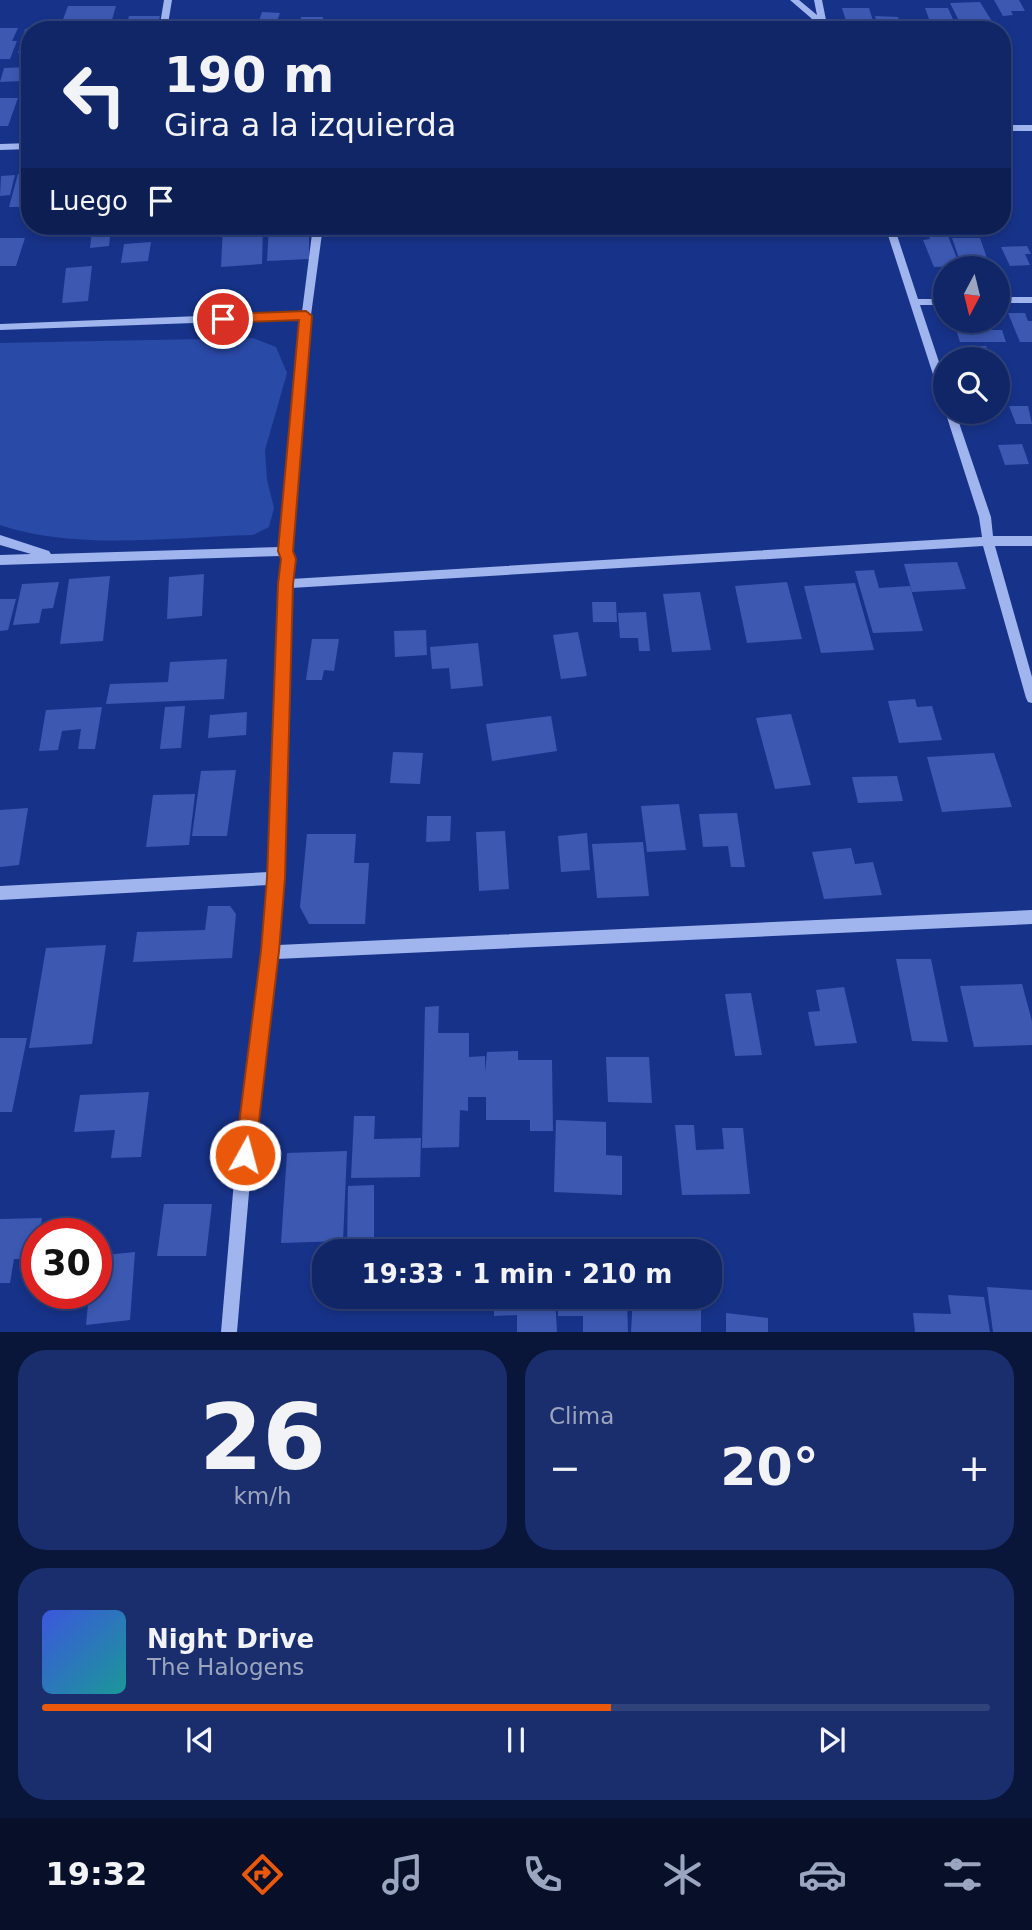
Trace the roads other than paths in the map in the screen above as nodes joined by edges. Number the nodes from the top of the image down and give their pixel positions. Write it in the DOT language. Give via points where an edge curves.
graph roads {
  1 [pos="168,0"];
  2 [pos="794,0"];
  3 [pos="818,0"];
  4 [pos="164,21"];
  5 [pos="818,21"];
  6 [pos="822,21"];
  7 [pos="1011,128"];
  8 [pos="1032,128"];
  9 [pos="21,146"];
  10 [pos="0,147"];
  11 [pos="317,235"];
  12 [pos="892,235"];
  13 [pos="1010,300"];
  14 [pos="1032,300"];
  15 [pos="913,302"];
  16 [pos="933,302"];
  17 [pos="306,316"];
  18 [pos="0,327"];
  19 [pos="933,361"];
  20 [pos="954,424"];
  21 [pos="0,540"];
  22 [pos="988,541"];
  23 [pos="1032,541"];
  24 [pos="285,551"];
  25 [pos="55,558"];
  26 [pos="0,560"];
  27 [pos="285,584"];
  28 [pos="1032,698"];
  29 [pos="276,878"];
  30 [pos="0,893"];
  31 [pos="1032,917"];
  32 [pos="270,951"];
  33 [pos="229,1332"];
  1 -- 4 [label="street"];
  2 -- 5 [label="street"];
  3 -- 6 [label="street"];
  7 -- 8 [label="street"];
  9 -- 10 [label="street"];
  11 -- 17 [label="street"];
  12 -- 15 [label="street"];
  13 -- 14 [label="street"];
  15 -- 16 [label="street"];
  15 -- 19 [label="street"];
  17 -- 18 [label="street"];
  17 -- 24 [label="street"];
  20 -- 22 [label="street" via="985,517"];
  21 -- 25 [label="street"];
  22 -- 23 [label="street"];
  22 -- 27 [label="street"];
  22 -- 28 [label="street"];
  24 -- 25 [label="street"];
  24 -- 27 [label="street"];
  25 -- 26 [label="street"];
  27 -- 29 [label="street"];
  29 -- 30 [label="street"];
  29 -- 32 [label="street"];
  31 -- 32 [label="street"];
  32 -- 33 [label="street"];
}
